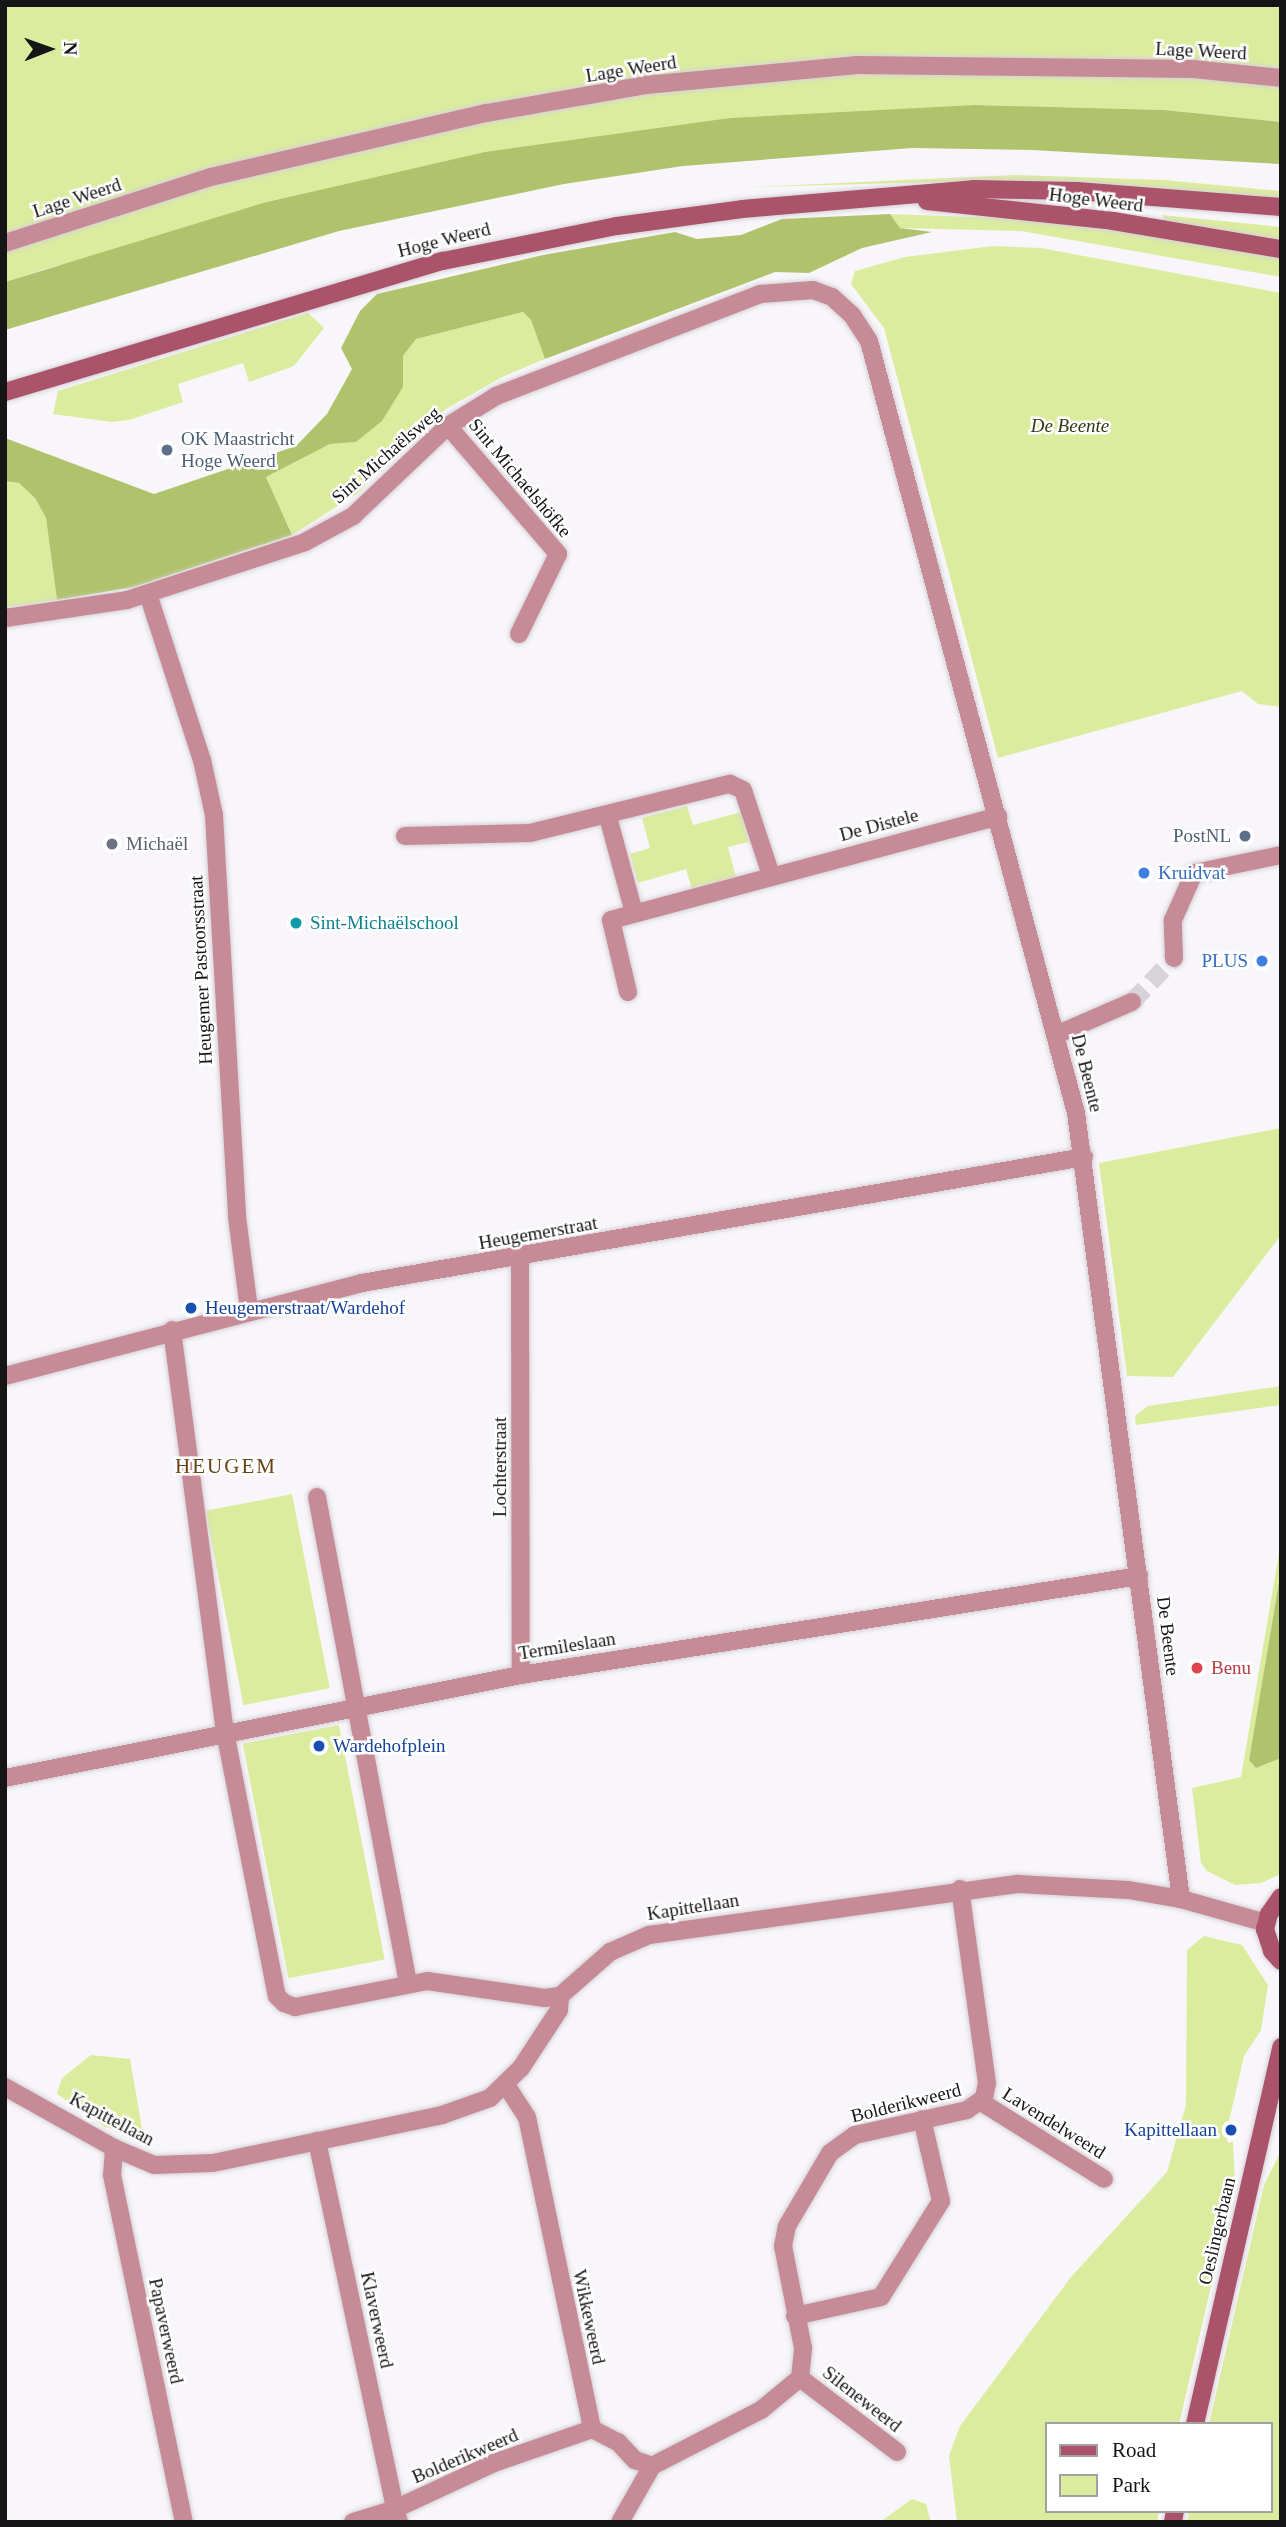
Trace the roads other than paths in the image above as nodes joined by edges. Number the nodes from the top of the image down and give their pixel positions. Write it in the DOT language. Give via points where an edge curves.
graph roads {
  1 [pos="1281,78"];
  2 [pos="906,198"];
  3 [pos="1281,207"];
  4 [pos="5,243"];
  5 [pos="1281,250"];
  6 [pos="824,293"];
  7 [pos="5,392"];
  8 [pos="448,426"];
  9 [pos="148,594"];
  10 [pos="5,618"];
  11 [pos="519,634"];
  12 [pos="998,816"];
  13 [pos="608,817"];
  14 [pos="405,836"];
  15 [pos="1281,855"];
  16 [pos="771,875"];
  17 [pos="634,913"];
  18 [pos="1174,958"];
  19 [pos="628,992"];
  20 [pos="1132,1002"];
  21 [pos="1056,1035"];
  22 [pos="1084,1157"];
  23 [pos="520,1258"];
  24 [pos="249,1310"];
  25 [pos="172,1330"];
  26 [pos="5,1376"];
  27 [pos="317,1497"];
  28 [pos="1139,1576"];
  29 [pos="521,1675"];
  30 [pos="356,1705"];
  31 [pos="225,1732"];
  32 [pos="5,1778"];
  33 [pos="960,1889"];
  34 [pos="1281,1897"];
  35 [pos="1181,1899"];
  36 [pos="1266,1923"];
  37 [pos="1281,1961"];
  38 [pos="408,1983"];
  39 [pos="561,1996"];
  40 [pos="1281,2047"];
  41 [pos="506,2085"];
  42 [pos="5,2087"];
  43 [pos="981,2102"];
  44 [pos="922,2119"];
  45 [pos="317,2141"];
  46 [pos="114,2148"];
  47 [pos="1104,2179"];
  48 [pos="795,2316"];
  49 [pos="800,2378"];
  50 [pos="1195,2422"];
  51 [pos="592,2429"];
  52 [pos="897,2452"];
  53 [pos="652,2466"];
  54 [pos="397,2515"];
  55 [pos="184,2522"];
  56 [pos="353,2522"];
  57 [pos="620,2522"];
  1 -- 4 [label="street, Lage Weerd" via="1193,69 857,65 646,85 487,113 211,177"];
  2 -- 3 [label="main road, Hoge Weerd" via="973,189 1028,189"];
  2 -- 5 [label="main road, Hoge Weerd" via="1113,221"];
  2 -- 7 [label="main road, Hoge Weerd" via="706,213 506,246 328,293"];
  6 -- 8 [label="street, Sint Michaëlsweg" via="802,288 761,294 520,385"];
  6 -- 12 [label="street, De Beente" via="852,315 869,341"];
  8 -- 9 [label="street, Sint Michaëlsweg" via="353,516 305,542"];
  8 -- 11 [label="street, Sint Michaelshöfke" via="558,554"];
  9 -- 10 [label="street, Sint Michaëlsweg"];
  9 -- 24 [label="street, Heugemer Pastoorsstraat" via="194,734 214,815 237,1217"];
  12 -- 16 [label="street, De Distele"];
  12 -- 21 [label="street, De Beente"];
  13 -- 14 [label="street" via="530,833"];
  13 -- 16 [label="street" via="730,784 743,790"];
  13 -- 17 [label="street"];
  15 -- 18 [label="street" via="1194,873 1173,919"];
  16 -- 17 [label="street, De Distele"];
  17 -- 19 [label="street, De Distele" via="611,920"];
  20 -- 21 [label="street"];
  21 -- 22 [label="street, De Beente"];
  22 -- 23 [label="street, Heugemerstraat"];
  22 -- 28 [label="street, De Beente"];
  23 -- 24 [label="street, Heugemerstraat" via="362,1283"];
  23 -- 29 [label="street, Lochterstraat"];
  24 -- 25 [label="street, Heugemerstraat"];
  25 -- 26 [label="street, Heugemerstraat"];
  25 -- 31 [label="street"];
  27 -- 30 [label="street"];
  28 -- 29 [label="street, Termileslaan"];
  28 -- 35 [label="street, De Beente"];
  29 -- 30 [label="street, Termileslaan"];
  30 -- 31 [label="street, Termileslaan"];
  30 -- 38 [label="street"];
  31 -- 32 [label="street, Termileslaan"];
  31 -- 38 [label="street" via="277,1996 295,2007"];
  33 -- 35 [label="street, Kapittellaan" via="1052,1884"];
  33 -- 39 [label="street, Kapittellaan" via="649,1934 610,1952"];
  33 -- 43 [label="street, Bolderikweerd" via="986,2083"];
  34 -- 36 [label="main road"];
  35 -- 36 [label="street, Kapittellaan"];
  36 -- 37 [label="main road" via="1269,1944"];
  38 -- 39 [label="street" via="443,1982 530,1997"];
  39 -- 41 [label="street, Kapittellaan" via="559,2010"];
  40 -- 50 [label="main road, Oeslingerbaan"];
  41 -- 45 [label="street, Kapittellaan" via="490,2098 464,2108"];
  41 -- 51 [label="street, Wikkeweerd" via="527,2117"];
  42 -- 46 [label="street, Kapittellaan"];
  43 -- 44 [label="street, Bolderikweerd" via="967,2110"];
  43 -- 47 [label="street, Lavendelweerd"];
  44 -- 48 [label="street, Bolderikweerd" via="855,2135 830,2153 787,2226 785,2269"];
  44 -- 48 [label="street" via="941,2201 881,2297"];
  45 -- 46 [label="street, Kapittellaan" via="180,2166 154,2165"];
  45 -- 54 [label="street, Klaverweerd"];
  46 -- 55 [label="street, Papaverweerd" via="112,2175"];
  48 -- 49 [label="street, Bolderikweerd" via="803,2348"];
  49 -- 52 [label="street, Sileneweerd"];
  49 -- 53 [label="street" via="761,2410"];
  51 -- 53 [label="street" via="618,2442 635,2460"];
  51 -- 54 [label="street, Bolderikweerd" via="494,2463"];
  53 -- 57 [label="street"];
  54 -- 56 [label="street, Bolderikweerd"];
}
